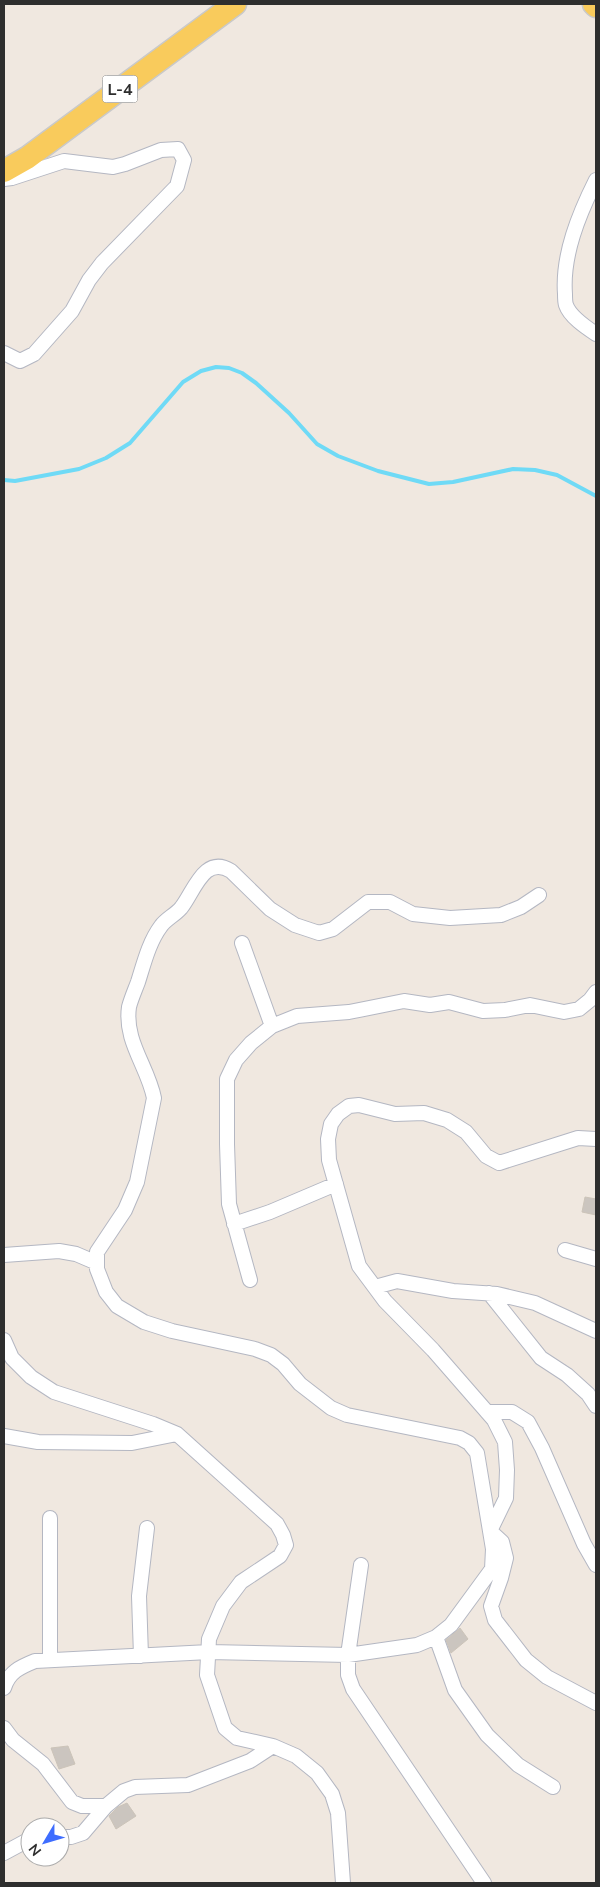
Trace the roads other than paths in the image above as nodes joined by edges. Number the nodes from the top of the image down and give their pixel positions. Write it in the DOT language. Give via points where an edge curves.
graph roads {
  1 [pos="235,4"];
  2 [pos="4,171"];
  3 [pos="4,179"];
  4 [pos="596,180"];
  5 [pos="596,334"];
  6 [pos="4,353"];
  7 [pos="539,896"];
  8 [pos="242,943"];
  9 [pos="596,992"];
  10 [pos="272,1026"];
  11 [pos="596,1139"];
  12 [pos="336,1184"];
  13 [pos="234,1224"];
  14 [pos="565,1250"];
  15 [pos="4,1255"];
  16 [pos="596,1259"];
  17 [pos="97,1263"];
  18 [pos="250,1280"];
  19 [pos="375,1286"];
  20 [pos="489,1293"];
  21 [pos="596,1331"];
  22 [pos="4,1340"];
  23 [pos="596,1406"];
  24 [pos="487,1412"];
  25 [pos="177,1434"];
  26 [pos="4,1436"];
  27 [pos="50,1518"];
  28 [pos="147,1528"];
  29 [pos="490,1531"];
  30 [pos="361,1565"];
  31 [pos="596,1565"];
  32 [pos="436,1637"];
  33 [pos="209,1652"];
  34 [pos="348,1655"];
  35 [pos="141,1656"];
  36 [pos="50,1660"];
  37 [pos="6,1678"];
  38 [pos="596,1702"];
  39 [pos="4,1728"];
  40 [pos="273,1746"];
  41 [pos="553,1787"];
  42 [pos="106,1806"];
  43 [pos="70,1837"];
  44 [pos="20,1844"];
  45 [pos="4,1853"];
  46 [pos="343,1883"];
  47 [pos="484,1883"];
  1 -- 2 [label="main road, L-4" via="28,158"];
  3 -- 6 [label="street" via="64,161 112,167 161,150 178,150 184,160 177,186 102,262 72,311 34,354 20,360"];
  4 -- 5 [label="street" via="571,243 564,285 566,305 582,325"];
  7 -- 17 [label="street" via="501,915 450,918 413,914 390,902 368,902 333,929 319,933 295,925 270,909 224,866 212,868 201,875 180,909 162,924 152,941 129,1007 129,1029 154,1098 137,1182 125,1210 97,1252"];
  8 -- 10 [label="street"];
  9 -- 10 [label="street" via="579,1009 564,1012 530,1005 483,1011 449,1002 430,1005 404,1001 349,1012 297,1016"];
  10 -- 13 [label="street" via="250,1043 236,1060 227,1079 229,1204"];
  11 -- 12 [label="street" via="578,1138 498,1163 486,1156 466,1132 447,1120 424,1113 394,1114 360,1104 349,1106 331,1124 329,1160"];
  12 -- 13 [label="street"];
  12 -- 19 [label="street" via="359,1266"];
  13 -- 18 [label="street"];
  14 -- 16 [label="street"];
  15 -- 17 [label="street" via="59,1251"];
  17 -- 29 [label="street" via="106,1292 117,1306 144,1322 272,1355 300,1384 331,1408 347,1415 460,1438 469,1443 478,1453"];
  19 -- 20 [label="street" via="397,1281 453,1291"];
  19 -- 24 [label="street"];
  20 -- 21 [label="street" via="536,1303"];
  20 -- 23 [label="street" via="541,1358 567,1375"];
  22 -- 25 [label="street" via="12,1358 31,1377 54,1392"];
  24 -- 29 [label="street" via="505,1442 508,1470 506,1498"];
  24 -- 31 [label="street" via="512,1412 528,1422"];
  25 -- 26 [label="street" via="132,1443 38,1442"];
  25 -- 33 [label="street" via="277,1524 286,1545 280,1556 242,1582 223,1606 209,1639"];
  27 -- 36 [label="street"];
  28 -- 35 [label="street" via="140,1596"];
  29 -- 32 [label="street" via="492,1569 451,1625"];
  29 -- 38 [label="street" via="502,1542 506,1558 491,1606 494,1620 526,1660 547,1677"];
  30 -- 34 [label="street"];
  32 -- 34 [label="street" via="417,1645"];
  32 -- 41 [label="street" via="455,1690 488,1735 518,1765"];
  33 -- 34 [label="street"];
  33 -- 35 [label="street"];
  33 -- 40 [label="street" via="207,1674 225,1728 237,1738"];
  34 -- 47 [label="street" via="348,1675 353,1689"];
  35 -- 36 [label="street"];
  36 -- 37 [label="street" via="35,1661 18,1668"];
  39 -- 42 [label="street" via="13,1740 43,1764 72,1802 82,1806"];
  40 -- 42 [label="street" via="250,1761 188,1785 135,1787 124,1791"];
  40 -- 46 [label="street" via="296,1756 317,1773 332,1794 338,1813"];
  42 -- 43 [label="street" via="83,1833"];
  44 -- 45 [label="street"];
}
